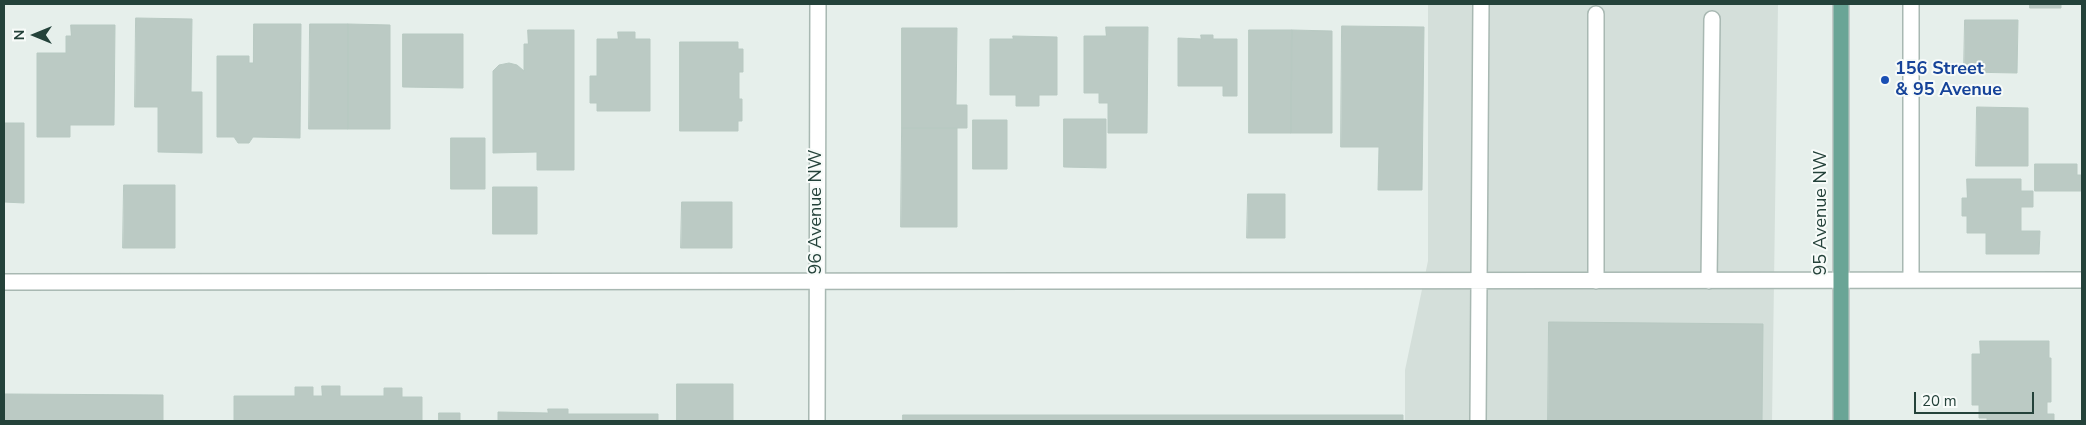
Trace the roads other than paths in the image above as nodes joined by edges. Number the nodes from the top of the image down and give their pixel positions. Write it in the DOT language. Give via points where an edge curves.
graph roads {
  1 [pos="818,4"];
  2 [pos="1481,4"];
  3 [pos="1841,4"];
  4 [pos="1911,4"];
  5 [pos="1596,14"];
  6 [pos="1712,19"];
  7 [pos="1841,280"];
  8 [pos="1911,280"];
  9 [pos="2082,280"];
  10 [pos="1596,281"];
  11 [pos="1710,281"];
  12 [pos="4,282"];
  13 [pos="817,282"];
  14 [pos="1480,282"];
  15 [pos="817,421"];
  16 [pos="1478,421"];
  17 [pos="1842,421"];
  1 -- 13 [label="street, 96 Avenue NW"];
  2 -- 14 [label="street"];
  3 -- 7 [label="main road, 95 Avenue NW"];
  4 -- 8 [label="street"];
  5 -- 10 [label="street"];
  6 -- 11 [label="street"];
  7 -- 8 [label="street"];
  7 -- 11 [label="street"];
  7 -- 17 [label="main road, 95 Avenue NW"];
  8 -- 9 [label="street"];
  10 -- 11 [label="street"];
  10 -- 14 [label="street"];
  12 -- 13 [label="street"];
  13 -- 14 [label="street"];
  13 -- 15 [label="street, 96 Avenue NW"];
  14 -- 16 [label="street"];
}
